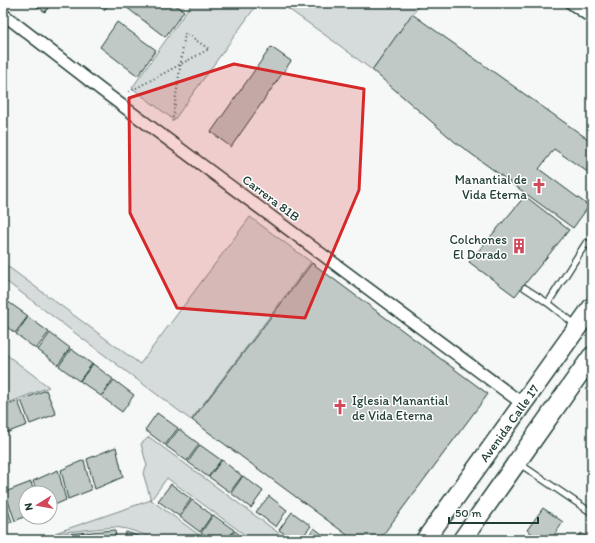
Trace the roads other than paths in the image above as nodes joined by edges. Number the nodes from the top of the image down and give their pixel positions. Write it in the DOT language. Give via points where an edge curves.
graph roads {
  1 [pos="571,3"];
  2 [pos="3,14"];
  3 [pos="592,18"];
  4 [pos="592,248"];
  5 [pos="525,288"];
  6 [pos="548,302"];
  7 [pos="592,307"];
  8 [pos="578,327"];
  9 [pos="592,356"];
  10 [pos="523,404"];
  11 [pos="517,462"];
  12 [pos="592,513"];
  13 [pos="467,538"];
  14 [pos="425,540"];
  1 -- 3 [label="street"];
  2 -- 10 [label="street, Carrera 81B"];
  4 -- 6 [label="lane" via="586,243"];
  5 -- 6 [label="lane"];
  6 -- 8 [label="lane"];
  7 -- 8 [label="main road, Avenida Calle 17"];
  8 -- 10 [label="main road, Avenida Calle 17"];
  9 -- 11 [label="main road"];
  10 -- 14 [label="main road, Avenida Calle 17"];
  11 -- 12 [label="lane"];
  11 -- 13 [label="main road"];
}
